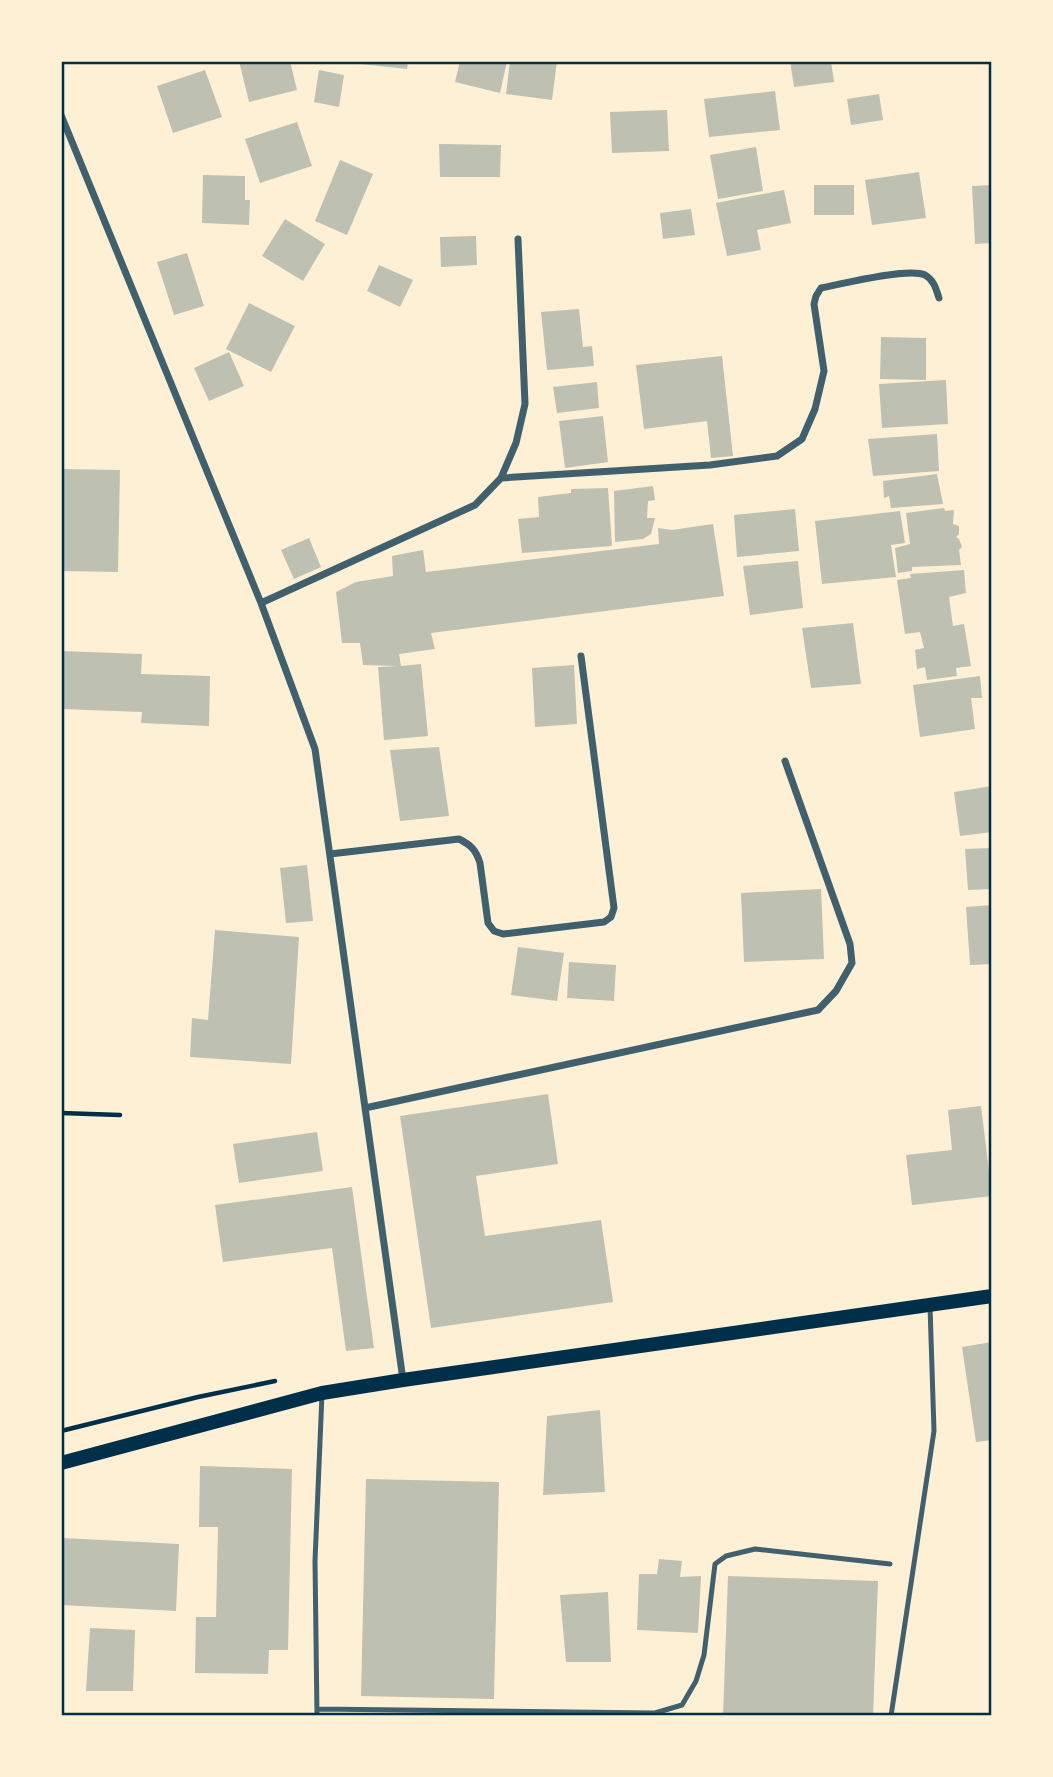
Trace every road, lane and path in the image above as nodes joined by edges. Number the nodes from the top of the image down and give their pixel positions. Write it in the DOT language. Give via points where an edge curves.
graph roads {
  1 [pos="61,115"];
  2 [pos="518,239"];
  3 [pos="939,298"];
  4 [pos="501,478"];
  5 [pos="261,603"];
  6 [pos="581,656"];
  7 [pos="785,761"];
  8 [pos="330,854"];
  9 [pos="365,1108"];
  10 [pos="61,1113"];
  11 [pos="120,1115"];
  12 [pos="992,1296"];
  13 [pos="930,1305"];
  14 [pos="278,1380"];
  15 [pos="403,1380"];
  16 [pos="322,1393"];
  17 [pos="61,1431"];
  18 [pos="61,1463"];
  19 [pos="890,1564"];
  20 [pos="317,1712"];
  21 [pos="891,1716"];
  1 -- 5 [label="street"];
  2 -- 4 [label="street" via="525,404"];
  3 -- 4 [label="street" via="933,282 924,275 908,273 821,288 814,304 824,371 815,409 802,439 777,456 710,465"];
  4 -- 5 [label="street" via="475,505"];
  5 -- 8 [label="street" via="315,748"];
  6 -- 8 [label="street" via="614,908 611,917 604,922 541,930 494,931 488,923 477,853 459,839"];
  7 -- 9 [label="street" via="850,944 852,963 818,1010"];
  8 -- 9 [label="street"];
  9 -- 15 [label="street"];
  10 -- 11 [label="path"];
  12 -- 13 [label="main road"];
  13 -- 15 [label="main road"];
  13 -- 21 [label="lane" via="934,1431"];
  14 -- 17 [label="path"];
  15 -- 16 [label="main road"];
  16 -- 18 [label="main road"];
  16 -- 20 [label="lane" via="315,1561"];
  19 -- 20 [label="lane" via="755,1549 726,1556 715,1564 704,1655 696,1681 682,1705 655,1713"];
}
